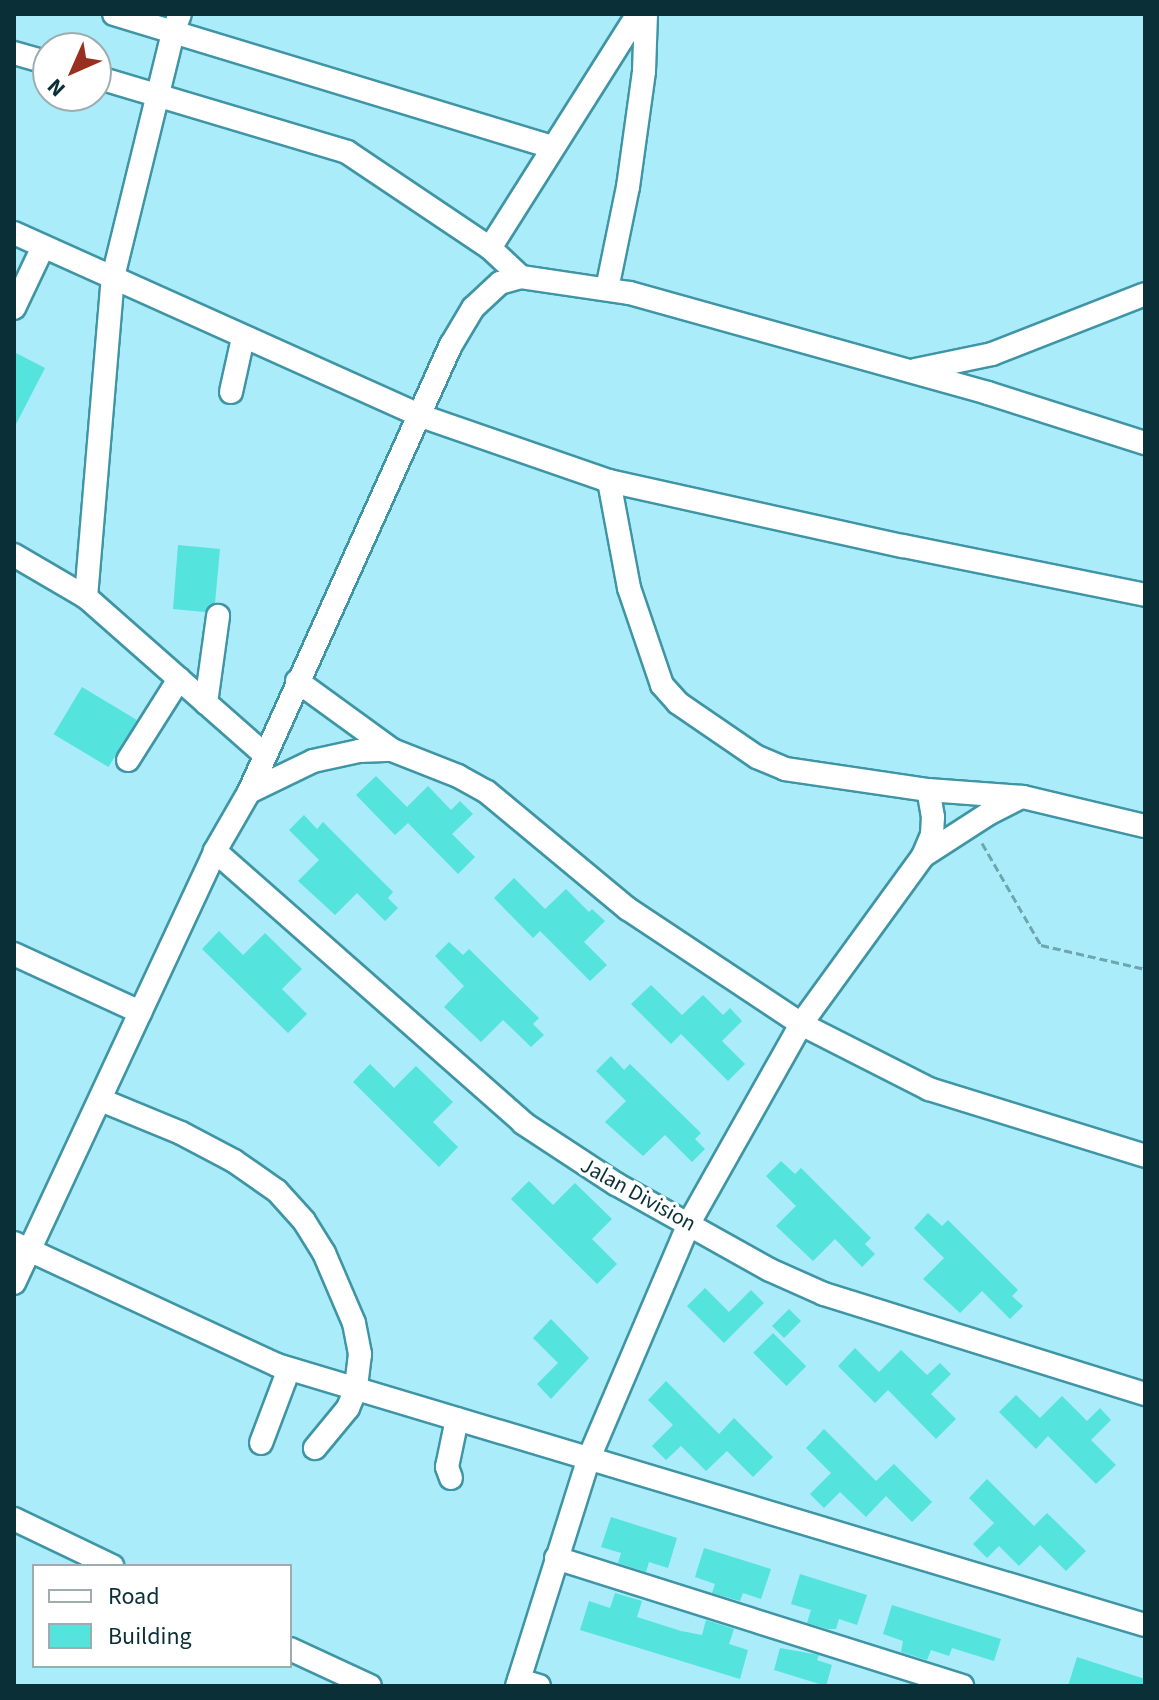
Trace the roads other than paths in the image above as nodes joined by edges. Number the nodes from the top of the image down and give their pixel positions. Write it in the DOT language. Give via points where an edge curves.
graph roads {
  1 [pos="114,14"];
  2 [pos="638,14"];
  3 [pos="646,14"];
  4 [pos="176,23"];
  5 [pos="112,82"];
  6 [pos="157,96"];
  7 [pos="552,147"];
  8 [pos="14,233"];
  9 [pos="43,247"];
  10 [pos="490,248"];
  11 [pos="113,277"];
  12 [pos="521,277"];
  13 [pos="607,289"];
  14 [pos="1145,294"];
  15 [pos="14,308"];
  16 [pos="243,338"];
  17 [pos="992,354"];
  18 [pos="909,371"];
  19 [pos="231,392"];
  20 [pos="988,393"];
  21 [pos="421,416"];
  22 [pos="1145,443"];
  23 [pos="609,481"];
  24 [pos="14,555"];
  25 [pos="1145,595"];
  26 [pos="86,597"];
  27 [pos="218,616"];
  28 [pos="179,679"];
  29 [pos="297,681"];
  30 [pos="206,703"];
  31 [pos="392,750"];
  32 [pos="264,754"];
  33 [pos="128,760"];
  34 [pos="928,790"];
  35 [pos="249,792"];
  36 [pos="1023,797"];
  37 [pos="1145,826"];
  38 [pos="215,851"];
  39 [pos="923,856"];
  40 [pos="14,954"];
  41 [pos="140,1012"];
  42 [pos="801,1024"];
  43 [pos="101,1100"];
  44 [pos="1145,1156"];
  45 [pos="689,1223"];
  46 [pos="22,1246"];
  47 [pos="14,1283"];
  48 [pos="289,1369"];
  49 [pos="356,1389"];
  50 [pos="1145,1394"];
  51 [pos="457,1419"];
  52 [pos="261,1443"];
  53 [pos="315,1448"];
  54 [pos="589,1458"];
  55 [pos="451,1478"];
  56 [pos="14,1519"];
  57 [pos="556,1558"];
  58 [pos="108,1564"];
  59 [pos="1145,1625"];
  60 [pos="292,1650"];
  61 [pos="525,1684"];
  62 [pos="370,1686"];
  63 [pos="962,1686"];
  1 -- 4 [label="street"];
  2 -- 7 [label="street"];
  3 -- 13 [label="street" via="634,144"];
  4 -- 6 [label="street"];
  4 -- 7 [label="street"];
  5 -- 6 [label="street"];
  6 -- 10 [label="street" via="347,152"];
  6 -- 11 [label="street"];
  7 -- 10 [label="street"];
  8 -- 9 [label="street"];
  9 -- 11 [label="street"];
  9 -- 15 [label="street"];
  10 -- 12 [label="street"];
  11 -- 16 [label="street"];
  11 -- 26 [label="street"];
  12 -- 13 [label="street"];
  12 -- 21 [label="street" via="500,283 473,308"];
  13 -- 18 [label="street"];
  14 -- 17 [label="street"];
  16 -- 19 [label="street"];
  16 -- 21 [label="street"];
  17 -- 18 [label="street"];
  17 -- 20 [label="street"];
  18 -- 20 [label="street"];
  20 -- 22 [label="street"];
  21 -- 23 [label="street"];
  21 -- 29 [label="street"];
  23 -- 25 [label="street"];
  23 -- 34 [label="street" via="629,588 655,672 670,695 771,765"];
  24 -- 26 [label="street"];
  26 -- 28 [label="street"];
  27 -- 30 [label="street"];
  28 -- 30 [label="street"];
  28 -- 33 [label="street"];
  29 -- 31 [label="street"];
  29 -- 32 [label="street"];
  30 -- 32 [label="street"];
  31 -- 35 [label="street" via="313,761"];
  31 -- 42 [label="street" via="487,792 628,909"];
  32 -- 35 [label="street"];
  34 -- 36 [label="street"];
  34 -- 39 [label="street" via="932,835"];
  35 -- 38 [label="street"];
  36 -- 37 [label="street"];
  36 -- 39 [label="street"];
  38 -- 41 [label="street"];
  38 -- 45 [label="street, Jalan Division" via="523,1123 572,1158"];
  39 -- 42 [label="street"];
  40 -- 41 [label="street"];
  41 -- 43 [label="street"];
  42 -- 44 [label="street" via="929,1089"];
  42 -- 45 [label="street"];
  43 -- 46 [label="street"];
  43 -- 49 [label="street" via="234,1161 277,1191 304,1221 342,1288 354,1323 360,1354"];
  45 -- 50 [label="street, Jalan Division" via="824,1294"];
  45 -- 54 [label="street"];
  46 -- 47 [label="street"];
  46 -- 48 [label="street"];
  48 -- 49 [label="street"];
  48 -- 52 [label="street"];
  49 -- 51 [label="street"];
  49 -- 53 [label="street" via="344,1415"];
  51 -- 54 [label="street"];
  51 -- 55 [label="street" via="447,1467"];
  54 -- 57 [label="street"];
  54 -- 59 [label="street"];
  56 -- 58 [label="street"];
  57 -- 61 [label="street"];
  57 -- 63 [label="street"];
  60 -- 62 [label="street"];
}
